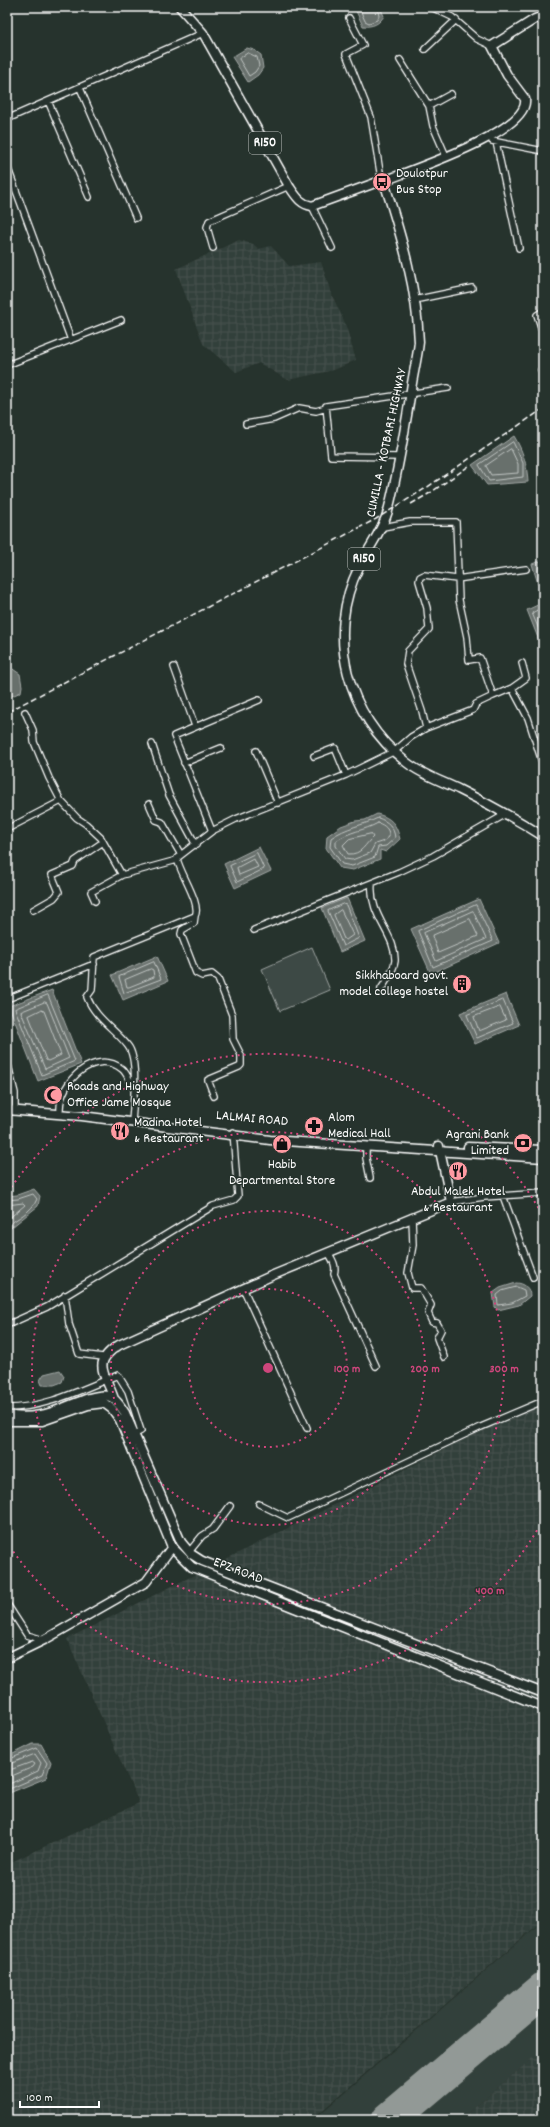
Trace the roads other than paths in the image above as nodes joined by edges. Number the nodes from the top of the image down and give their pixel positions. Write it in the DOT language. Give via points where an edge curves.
graph roads {
  1 [pos="180,7"];
  2 [pos="431,7"];
  3 [pos="543,16"];
  4 [pos="349,18"];
  5 [pos="456,20"];
  6 [pos="203,32"];
  7 [pos="492,46"];
  8 [pos="425,49"];
  9 [pos="400,60"];
  10 [pos="80,88"];
  11 [pos="451,94"];
  12 [pos="48,101"];
  13 [pos="429,106"];
  14 [pos="7,119"];
  15 [pos="486,140"];
  16 [pos="496,142"];
  17 [pos="543,151"];
  18 [pos="446,156"];
  19 [pos="7,166"];
  20 [pos="382,184"];
  21 [pos="289,186"];
  22 [pos="89,197"];
  23 [pos="312,206"];
  24 [pos="136,218"];
  25 [pos="213,248"];
  26 [pos="332,248"];
  27 [pos="519,248"];
  28 [pos="472,288"];
  29 [pos="414,300"];
  30 [pos="543,310"];
  31 [pos="121,320"];
  32 [pos="543,333"];
  33 [pos="71,340"];
  34 [pos="7,365"];
  35 [pos="543,369"];
  36 [pos="543,377"];
  37 [pos="448,388"];
  38 [pos="410,392"];
  39 [pos="326,408"];
  40 [pos="246,424"];
  41 [pos="400,457"];
  42 [pos="383,527"];
  43 [pos="526,569"];
  44 [pos="457,579"];
  45 [pos="522,663"];
  46 [pos="174,667"];
  47 [pos="512,688"];
  48 [pos="493,696"];
  49 [pos="259,700"];
  50 [pos="25,712"];
  51 [pos="195,726"];
  52 [pos="426,728"];
  53 [pos="152,744"];
  54 [pos="221,748"];
  55 [pos="256,751"];
  56 [pos="395,751"];
  57 [pos="314,756"];
  58 [pos="184,763"];
  59 [pos="543,765"];
  60 [pos="346,775"];
  61 [pos="61,801"];
  62 [pos="278,803"];
  63 [pos="149,804"];
  64 [pos="506,814"];
  65 [pos="7,829"];
  66 [pos="212,831"];
  67 [pos="543,836"];
  68 [pos="103,842"];
  69 [pos="196,846"];
  70 [pos="179,858"];
  71 [pos="122,875"];
  72 [pos="372,884"];
  73 [pos="95,901"];
  74 [pos="33,910"];
  75 [pos="195,916"];
  76 [pos="254,930"];
  77 [pos="94,964"];
  78 [pos="381,989"];
  79 [pos="7,999"];
  80 [pos="7,1061"];
  81 [pos="134,1087"];
  82 [pos="214,1096"];
  83 [pos="11,1105"];
  84 [pos="60,1109"];
  85 [pos="7,1110"];
  86 [pos="132,1120"];
  87 [pos="233,1134"];
  88 [pos="366,1146"];
  89 [pos="439,1148"];
  90 [pos="543,1150"];
  91 [pos="543,1158"];
  92 [pos="370,1178"];
  93 [pos="543,1193"];
  94 [pos="502,1196"];
  95 [pos="451,1202"];
  96 [pos="412,1217"];
  97 [pos="328,1252"];
  98 [pos="533,1276"];
  99 [pos="243,1288"];
  100 [pos="65,1295"];
  101 [pos="7,1325"];
  102 [pos="103,1357"];
  103 [pos="444,1357"];
  104 [pos="376,1366"];
  105 [pos="106,1380"];
  106 [pos="114,1399"];
  107 [pos="543,1401"];
  108 [pos="7,1408"];
  109 [pos="7,1415"];
  110 [pos="7,1422"];
  111 [pos="307,1428"];
  112 [pos="135,1434"];
  113 [pos="259,1504"];
  114 [pos="230,1506"];
  115 [pos="172,1547"];
  116 [pos="189,1552"];
  117 [pos="7,1604"];
  118 [pos="44,1640"];
  119 [pos="7,1658"];
  120 [pos="543,1693"];
  121 [pos="543,1707"];
  1 -- 6 [label="main road, R150"];
  2 -- 5 [label="street"];
  3 -- 7 [label="main road"];
  4 -- 20 [label="street" via="363,45 346,54 371,117"];
  5 -- 7 [label="street" via="477,40"];
  5 -- 8 [label="street"];
  6 -- 10 [label="street"];
  6 -- 21 [label="main road, R150"];
  7 -- 15 [label="main road" via="526,103 515,120"];
  9 -- 13 [label="street"];
  10 -- 12 [label="street"];
  10 -- 24 [label="street"];
  11 -- 13 [label="street"];
  12 -- 14 [label="street"];
  12 -- 22 [label="street"];
  13 -- 18 [label="street" via="433,126"];
  15 -- 16 [label="street"];
  15 -- 18 [label="main road"];
  16 -- 17 [label="street"];
  16 -- 27 [label="street"];
  18 -- 20 [label="main road"];
  19 -- 33 [label="street"];
  20 -- 23 [label="main road" via="375,183"];
  20 -- 29 [label="main road, R150" via="386,188 394,213"];
  21 -- 23 [label="main road, R150" via="300,201"];
  21 -- 25 [label="street" via="209,221 207,227"];
  23 -- 26 [label="street"];
  28 -- 29 [label="street"];
  29 -- 38 [label="main road, CUMILLA - KOTBARI HIGHWAY / R150" via="419,342"];
  30 -- 32 [label="street" via="537,314"];
  31 -- 33 [label="street"];
  33 -- 34 [label="street"];
  35 -- 36 [label="street"];
  37 -- 38 [label="street"];
  38 -- 39 [label="street" via="400,396 331,405"];
  38 -- 41 [label="main road, CUMILLA - KOTBARI HIGHWAY / R150"];
  39 -- 40 [label="street" via="316,411 300,408 274,419"];
  39 -- 41 [label="street" via="331,456"];
  41 -- 42 [label="main road, CUMILLA - KOTBARI HIGHWAY / R150"];
  42 -- 44 [label="street" via="410,522 456,522"];
  42 -- 56 [label="main road, CUMILLA - KOTBARI HIGHWAY / R150" via="358,568 342,625 342,644 344,664 361,707 371,725"];
  43 -- 44 [label="street"];
  44 -- 48 [label="street" via="469,660 480,658"];
  44 -- 52 [label="street" via="424,575 419,581 427,608 429,629 408,651 406,664"];
  45 -- 47 [label="street" via="526,678"];
  46 -- 51 [label="street"];
  47 -- 48 [label="street"];
  47 -- 59 [label="street" via="528,718"];
  48 -- 52 [label="street" via="476,704 473,710"];
  49 -- 51 [label="street"];
  50 -- 61 [label="street" via="33,730 34,742"];
  51 -- 58 [label="street" via="174,736"];
  52 -- 56 [label="street"];
  53 -- 69 [label="street" via="169,795"];
  54 -- 58 [label="street"];
  55 -- 62 [label="street"];
  56 -- 60 [label="street"];
  56 -- 64 [label="main road, CUMILLA - KOTBARI HIGHWAY / R150" via="405,762 421,772"];
  57 -- 60 [label="street" via="335,748"];
  58 -- 66 [label="street"];
  60 -- 62 [label="street"];
  61 -- 65 [label="street"];
  61 -- 68 [label="street"];
  62 -- 66 [label="street"];
  63 -- 70 [label="street" via="156,820 162,822"];
  64 -- 67 [label="main road, CUMILLA - KOTBARI HIGHWAY / R150"];
  64 -- 72 [label="street" via="433,856"];
  66 -- 69 [label="street"];
  68 -- 71 [label="street"];
  68 -- 74 [label="street" via="75,861 73,866 52,875 59,892 54,898"];
  69 -- 70 [label="street"];
  70 -- 71 [label="street"];
  70 -- 75 [label="street" via="189,886"];
  71 -- 73 [label="street" via="91,892"];
  72 -- 76 [label="street"];
  72 -- 78 [label="street" via="373,906 394,950 395,962"];
  75 -- 77 [label="street" via="96,955"];
  75 -- 82 [label="street" via="194,923 182,930 181,934 196,973 202,976 212,974 218,979 232,1015 233,1039 241,1057 239,1067 208,1080"];
  77 -- 79 [label="street"];
  77 -- 81 [label="street" via="92,990 88,993 88,999 104,1024 130,1048"];
  80 -- 83 [label="street" via="15,1093"];
  81 -- 84 [label="street" via="123,1070 111,1063 92,1064 70,1081 60,1100"];
  81 -- 86 [label="street"];
  83 -- 84 [label="main road, LALMAI ROAD"];
  84 -- 86 [label="main road, LALMAI ROAD"];
  85 -- 86 [label="main road, LALMAI ROAD"];
  86 -- 87 [label="main road, LALMAI ROAD"];
  87 -- 88 [label="main road, LALMAI ROAD"];
  87 -- 89 [label="main road, LALMAI ROAD"];
  87 -- 100 [label="street" via="238,1196 234,1200 213,1206"];
  88 -- 89 [label="main road, LALMAI ROAD"];
  88 -- 92 [label="street"];
  89 -- 90 [label="main road, LALMAI ROAD"];
  89 -- 91 [label="main road, LALMAI ROAD"];
  89 -- 95 [label="main road"];
  93 -- 94 [label="street"];
  94 -- 95 [label="street"];
  94 -- 98 [label="street"];
  95 -- 96 [label="main road"];
  96 -- 97 [label="main road"];
  96 -- 103 [label="street" via="413,1245 408,1278 412,1288 421,1288 431,1304 428,1313 432,1322 436,1322 441,1330 437,1338"];
  97 -- 99 [label="main road"];
  97 -- 104 [label="street" via="335,1265 334,1274"];
  99 -- 102 [label="main road" via="119,1345"];
  99 -- 111 [label="street"];
  100 -- 101 [label="street" via="47,1307"];
  100 -- 102 [label="street" via="69,1324 79,1354"];
  102 -- 105 [label="main road, EPZ ROAD"];
  105 -- 106 [label="main road, EPZ ROAD"];
  105 -- 108 [label="street" via="46,1403"];
  105 -- 112 [label="street" via="118,1375 128,1391 141,1431"];
  106 -- 109 [label="main road" via="101,1396 37,1416"];
  106 -- 112 [label="main road, EPZ ROAD" via="125,1413"];
  107 -- 113 [label="street" via="481,1427 288,1518"];
  110 -- 115 [label="main road, EPZ ROAD" via="42,1421 96,1403 104,1403 112,1409 120,1420"];
  112 -- 116 [label="main road, EPZ ROAD" via="181,1542"];
  114 -- 116 [label="street" via="213,1529 202,1536"];
  115 -- 118 [label="main road" via="146,1582"];
  115 -- 121 [label="main road, EPZ ROAD" via="196,1569"];
  116 -- 120 [label="main road, EPZ ROAD" via="202,1561"];
  117 -- 118 [label="street" via="27,1635"];
  118 -- 119 [label="main road"];
}
